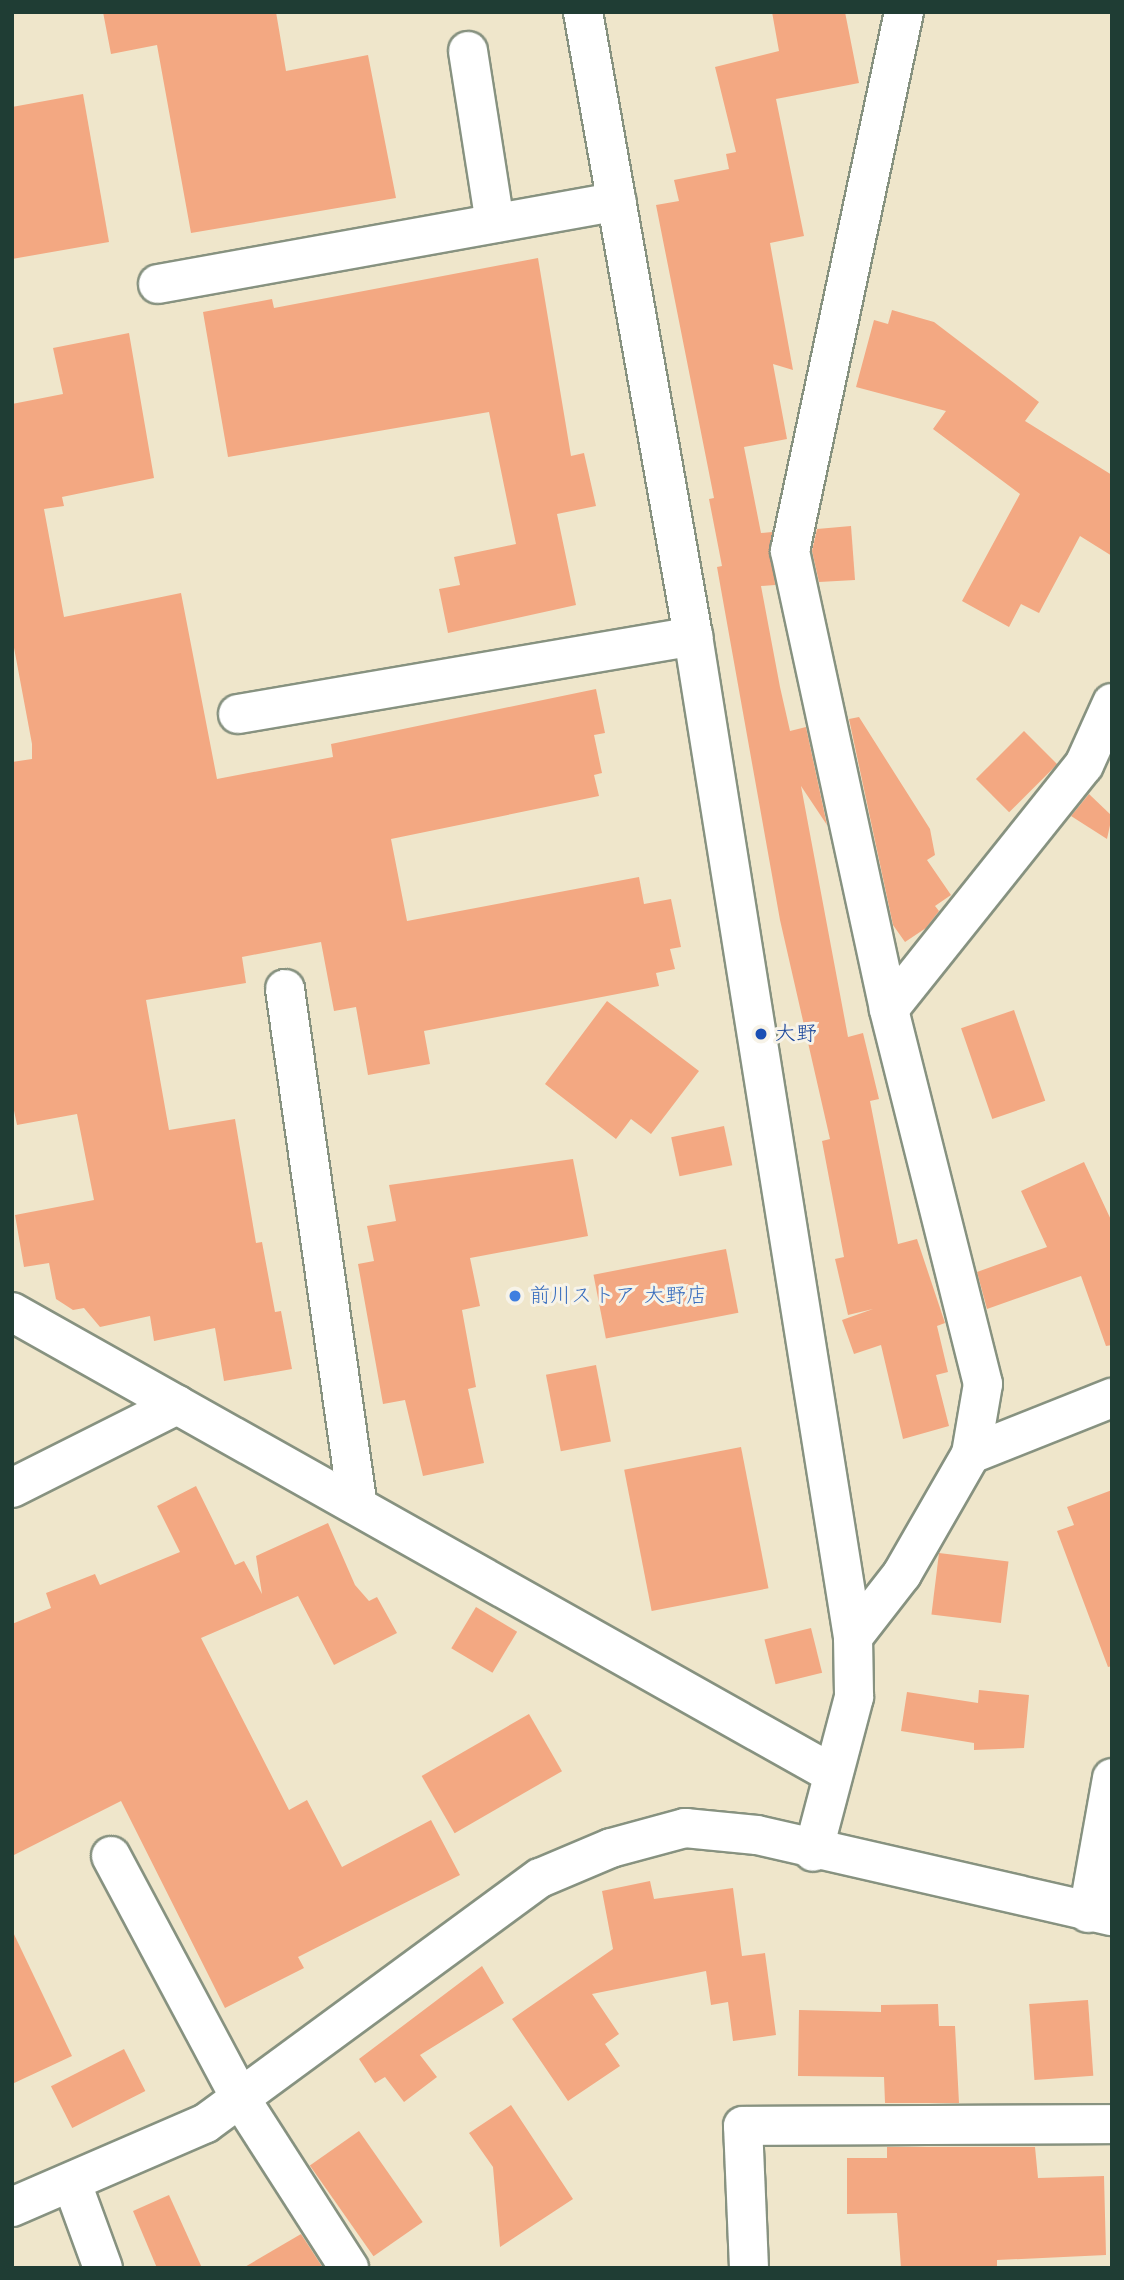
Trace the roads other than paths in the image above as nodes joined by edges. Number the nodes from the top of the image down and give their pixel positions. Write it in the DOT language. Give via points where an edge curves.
graph roads {
  1 [pos="583,12"];
  2 [pos="904,12"];
  3 [pos="468,51"];
  4 [pos="617,201"];
  5 [pos="495,223"];
  6 [pos="158,284"];
  7 [pos="693,636"];
  8 [pos="1112,703"];
  9 [pos="238,714"];
  10 [pos="285,989"];
  11 [pos="889,1009"];
  12 [pos="12,1311"];
  13 [pos="1112,1398"];
  14 [pos="177,1405"];
  15 [pos="971,1454"];
  16 [pos="12,1488"];
  17 [pos="357,1501"];
  18 [pos="853,1637"];
  19 [pos="831,1773"];
  20 [pos="1112,1778"];
  21 [pos="813,1852"];
  22 [pos="111,1856"];
  23 [pos="1100,1915"];
  24 [pos="240,2098"];
  25 [pos="1112,2124"];
  26 [pos="73,2186"];
  27 [pos="16,2196"];
  28 [pos="103,2268"];
  29 [pos="349,2268"];
  30 [pos="749,2268"];
  1 -- 4 [label="street"];
  2 -- 11 [label="street" via="790,551"];
  3 -- 5 [label="street"];
  4 -- 5 [label="street"];
  4 -- 7 [label="street"];
  5 -- 6 [label="street"];
  7 -- 9 [label="street"];
  7 -- 18 [label="street"];
  8 -- 11 [label="street" via="1084,765"];
  10 -- 17 [label="street"];
  11 -- 15 [label="street" via="983,1384"];
  12 -- 14 [label="street"];
  13 -- 15 [label="street"];
  14 -- 16 [label="street"];
  14 -- 17 [label="street"];
  15 -- 18 [label="street" via="902,1574"];
  17 -- 19 [label="street"];
  18 -- 19 [label="street" via="854,1697"];
  19 -- 21 [label="street"];
  20 -- 23 [label="street"];
  21 -- 23 [label="street"];
  21 -- 24 [label="street" via="757,1835 685,1828 611,1847 540,1878"];
  22 -- 24 [label="street"];
  24 -- 26 [label="street" via="206,2123"];
  24 -- 29 [label="street"];
  25 -- 30 [label="street" via="743,2126"];
  26 -- 27 [label="street"];
  26 -- 28 [label="street"];
}
